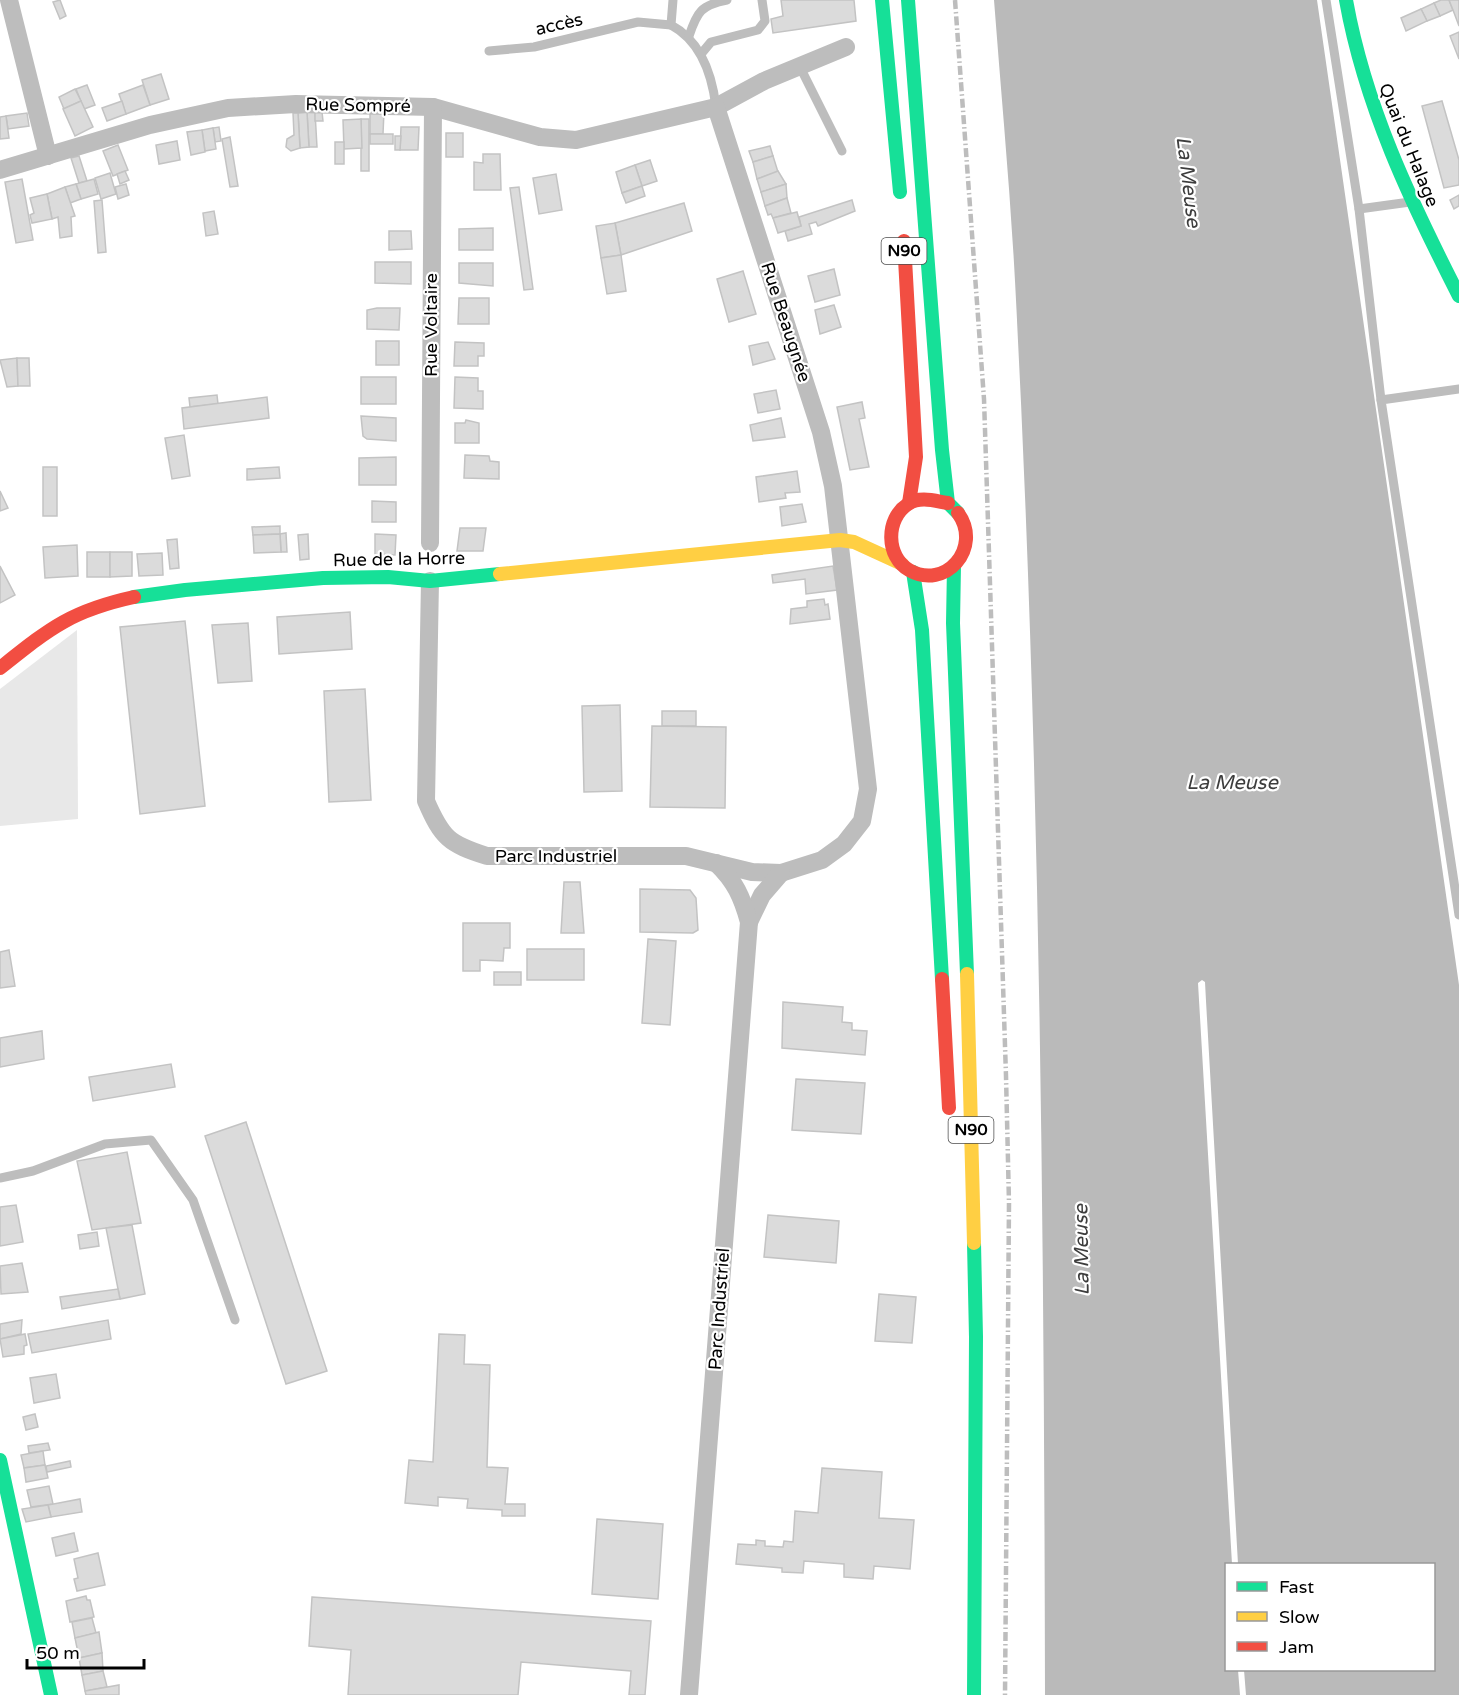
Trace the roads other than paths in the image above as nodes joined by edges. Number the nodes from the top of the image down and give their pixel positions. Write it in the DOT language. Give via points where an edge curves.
graph roads {
  1 [pos="9,0"];
  2 [pos="673,0"];
  3 [pos="727,0"];
  4 [pos="762,0"];
  5 [pos="882,0"];
  6 [pos="908,0"];
  7 [pos="1326,0"];
  8 [pos="1346,0"];
  9 [pos="671,25"];
  10 [pos="688,36"];
  11 [pos="846,47"];
  12 [pos="489,51"];
  13 [pos="701,54"];
  14 [pos="800,67"];
  15 [pos="716,106"];
  16 [pos="433,107"];
  17 [pos="842,151"];
  18 [pos="47,157"];
  19 [pos="0,170"];
  20 [pos="901,201"];
  21 [pos="1411,202"];
  22 [pos="1359,209"];
  23 [pos="903,224"];
  24 [pos="1459,296"];
  25 [pos="1459,389"];
  26 [pos="1381,400"];
  27 [pos="948,502"];
  28 [pos="909,503"];
  29 [pos="894,518"];
  30 [pos="858,537"];
  31 [pos="430,543"];
  32 [pos="954,566"];
  33 [pos="907,568"];
  34 [pos="430,581"];
  35 [pos="0,668"];
  36 [pos="716,863"];
  37 [pos="781,873"];
  38 [pos="1459,915"];
  39 [pos="749,922"];
  40 [pos="950,1128"];
  41 [pos="0,1178"];
  42 [pos="235,1320"];
  43 [pos="0,1461"];
  44 [pos="51,1695"];
  45 [pos="689,1695"];
  46 [pos="974,1695"];
  1 -- 18 [label="street"];
  2 -- 9 [label="lane"];
  3 -- 10 [label="lane" via="702,9"];
  4 -- 13 [label="lane" via="765,21 758,30 711,42"];
  5 -- 20 [label="main road"];
  6 -- 27 [label="main road, N90"];
  7 -- 22 [label="lane"];
  8 -- 21 [label="main road, Quai du Halage" via="1359,68"];
  9 -- 10 [label="lane"];
  9 -- 12 [label="lane, accès" via="638,22 534,47"];
  10 -- 13 [label="lane"];
  11 -- 14 [label="street, Rue Sompré"];
  13 -- 15 [label="lane" via="714,85"];
  14 -- 15 [label="street, Rue Sompré"];
  14 -- 17 [label="lane"];
  15 -- 16 [label="street, Rue Sompré" via="576,140 540,137"];
  15 -- 30 [label="street, Rue Beaugnée" via="821,432 833,486"];
  16 -- 18 [label="street, Rue Sompré" via="296,104 228,108 150,125"];
  16 -- 31 [label="street, Rue Voltaire"];
  18 -- 19 [label="street, Rue Sompré"];
  21 -- 22 [label="lane"];
  21 -- 24 [label="main road, Quai du Halage"];
  22 -- 26 [label="lane"];
  23 -- 28 [label="main road, N90" via="916,457"];
  25 -- 26 [label="lane"];
  26 -- 38 [label="lane"];
  27 -- 28 [label="main road" via="922,498"];
  27 -- 32 [label="main road" via="958,510 968,532 962,556"];
  28 -- 29 [label="main road"];
  29 -- 30 [label="main road"];
  29 -- 33 [label="main road" via="890,539 893,553"];
  30 -- 33 [label="main road"];
  30 -- 34 [label="main road, Rue de la Horre"];
  30 -- 37 [label="street, Parc Industriel" via="868,789 862,821 844,844 822,860"];
  32 -- 33 [label="main road" via="934,575"];
  32 -- 46 [label="main road, N90" via="976,1337"];
  33 -- 40 [label="main road, N90" via="922,630"];
  34 -- 35 [label="main road, Rue de la Horre" via="402,576 321,578 155,593 65,619"];
  34 -- 36 [label="street, Parc Industriel" via="426,801 438,828 461,848 487,856 686,856"];
  36 -- 37 [label="street, Parc Industriel" via="752,872"];
  36 -- 39 [label="street, Parc Industriel" via="741,894"];
  37 -- 39 [label="street, Parc Industriel" via="762,895"];
  39 -- 45 [label="street, Parc Industriel"];
  41 -- 42 [label="lane" via="33,1171 105,1144 151,1140 193,1200"];
  43 -- 44 [label="main road"];
}
